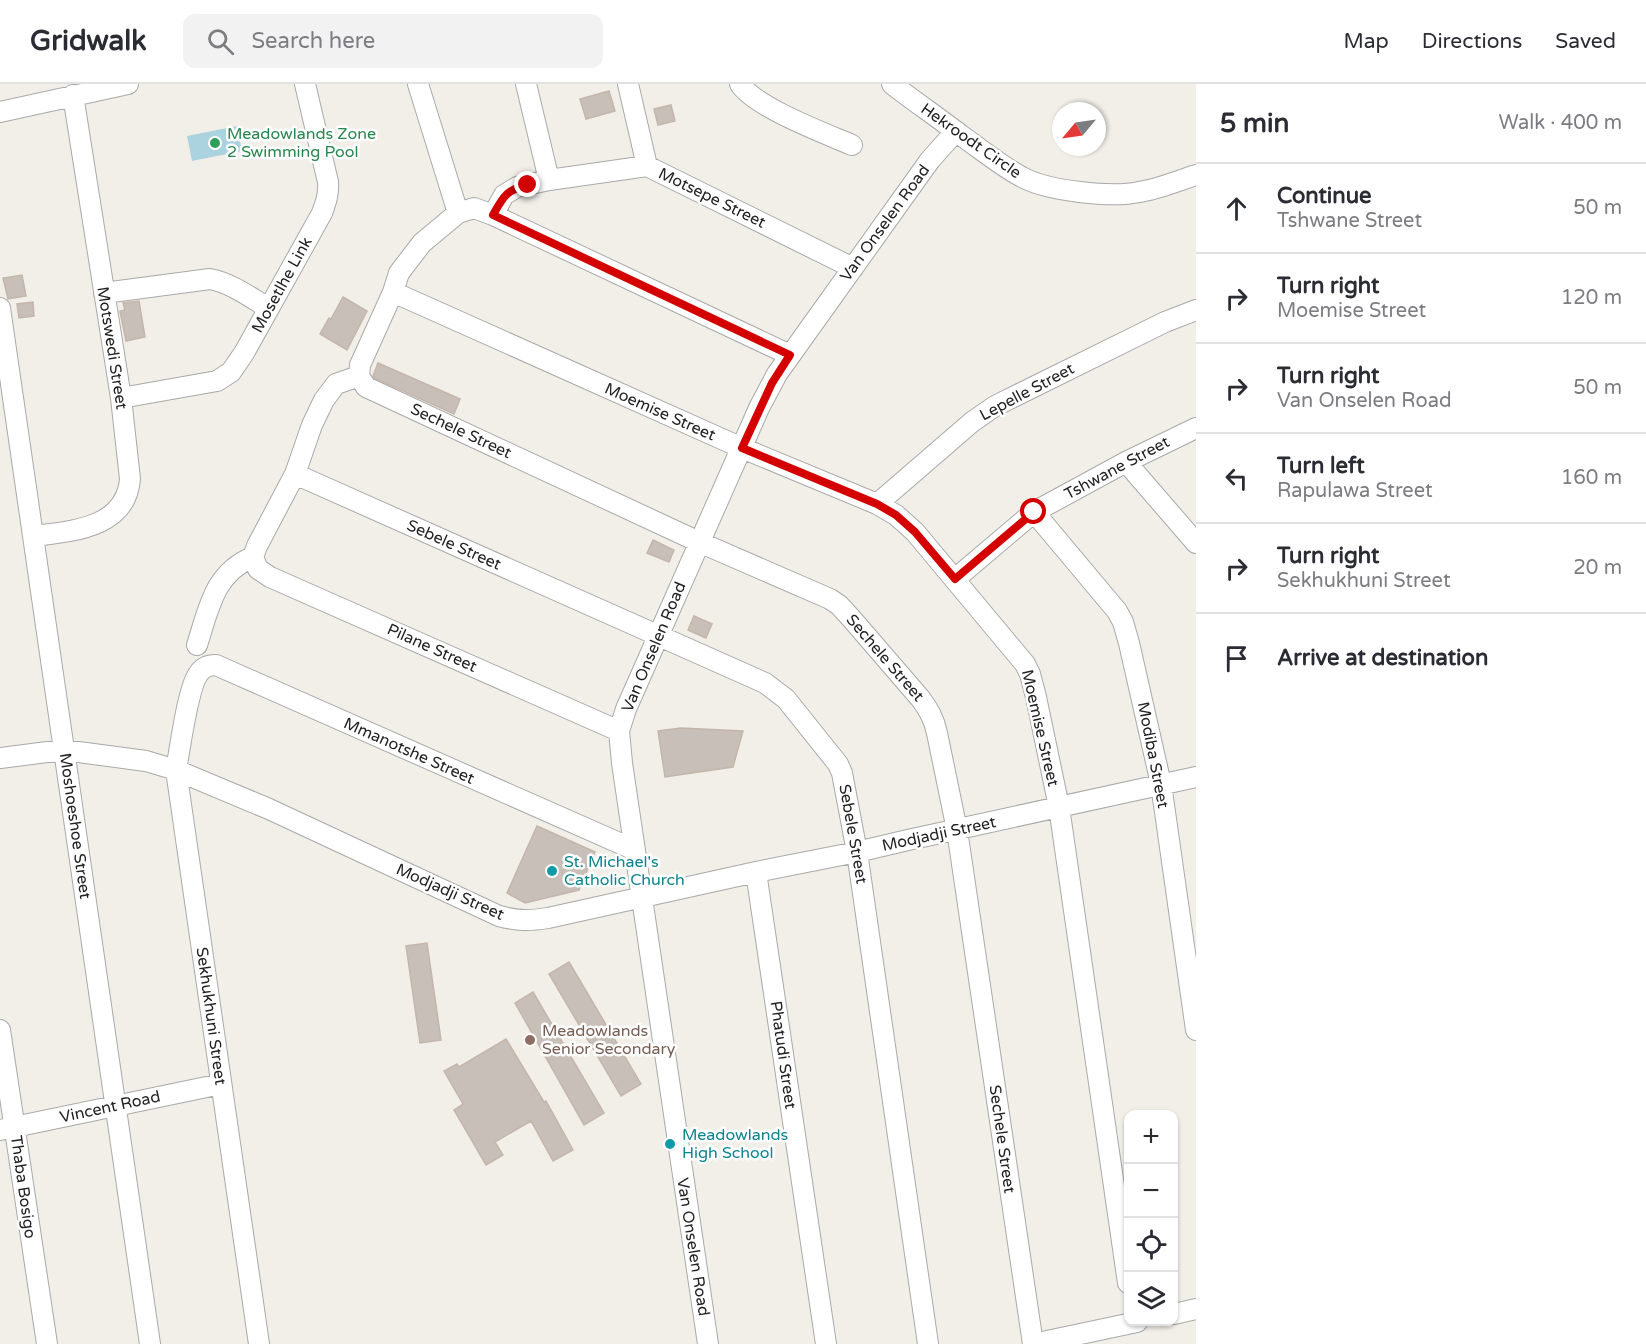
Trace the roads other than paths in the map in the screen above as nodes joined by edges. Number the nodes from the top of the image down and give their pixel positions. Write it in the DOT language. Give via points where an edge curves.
graph roads {
  1 [pos="128,84"];
  2 [pos="305,84"];
  3 [pos="418,84"];
  4 [pos="526,84"];
  5 [pos="628,84"];
  6 [pos="740,84"];
  7 [pos="892,84"];
  8 [pos="73,96"];
  9 [pos="0,112"];
  10 [pos="956,131"];
  11 [pos="852,145"];
  12 [pos="647,166"];
  13 [pos="1196,175"];
  14 [pos="549,180"];
  15 [pos="458,213"];
  16 [pos="493,215"];
  17 [pos="853,268"];
  18 [pos="393,292"];
  19 [pos="104,293"];
  20 [pos="0,308"];
  21 [pos="268,308"];
  22 [pos="1196,310"];
  23 [pos="790,355"];
  24 [pos="359,376"];
  25 [pos="121,398"];
  26 [pos="1196,428"];
  27 [pos="742,448"];
  28 [pos="1126,462"];
  29 [pos="295,474"];
  30 [pos="877,504"];
  31 [pos="1034,512"];
  32 [pos="34,536"];
  33 [pos="699,542"];
  34 [pos="1196,543"];
  35 [pos="253,557"];
  36 [pos="955,579"];
  37 [pos="658,636"];
  38 [pos="197,645"];
  39 [pos="192,688"];
  40 [pos="619,730"];
  41 [pos="63,750"];
  42 [pos="0,758"];
  43 [pos="176,770"];
  44 [pos="1196,777"];
  45 [pos="1161,784"];
  46 [pos="1059,807"];
  47 [pos="957,830"];
  48 [pos="635,850"];
  49 [pos="857,852"];
  50 [pos="756,872"];
  51 [pos="642,898"];
  52 [pos="0,1030"];
  53 [pos="1196,1030"];
  54 [pos="221,1084"];
  55 [pos="116,1105"];
  56 [pos="7,1128"];
  57 [pos="1126,1272"];
  58 [pos="1196,1309"];
  59 [pos="1178,1313"];
  60 [pos="1124,1324"];
  61 [pos="47,1344"];
  62 [pos="150,1344"];
  63 [pos="259,1344"];
  64 [pos="708,1344"];
  65 [pos="826,1344"];
  66 [pos="928,1344"];
  67 [pos="1033,1344"];
  1 -- 8 [label="street"];
  2 -- 21 [label="street, Mosetlhe Link" via="329,192 322,213"];
  3 -- 15 [label="street"];
  4 -- 14 [label="street"];
  5 -- 12 [label="street, Motsepe Street"];
  6 -- 11 [label="street" via="753,98 775,110"];
  7 -- 10 [label="street, Hekroodt Circle"];
  8 -- 9 [label="street"];
  8 -- 19 [label="street, Motswedi Street"];
  10 -- 13 [label="street, Hekroodt Circle" via="1024,178 1054,188 1138,193"];
  10 -- 17 [label="street, Van Onselen Road" via="930,160"];
  12 -- 14 [label="street"];
  12 -- 17 [label="street, Motsepe Street"];
  14 -- 16 [label="street" via="517,187 504,195"];
  15 -- 16 [label="street" via="474,208"];
  15 -- 18 [label="street" via="415,251 399,273"];
  16 -- 23 [label="street"];
  17 -- 23 [label="street, Van Onselen Road"];
  18 -- 24 [label="street" via="360,364"];
  18 -- 27 [label="street, Moemise Street"];
  19 -- 21 [label="street" via="210,279 231,286"];
  19 -- 25 [label="street, Motswedi Street"];
  20 -- 32 [label="street, Moshoeshoe Street"];
  21 -- 25 [label="street, Mosetlhe Link" via="244,353 225,377"];
  22 -- 30 [label="street, Lepelle Street" via="995,406"];
  23 -- 27 [label="street, Van Onselen Road" via="768,391"];
  24 -- 29 [label="street" via="336,384 324,400"];
  24 -- 33 [label="street, Sechele Street" via="366,387"];
  25 -- 32 [label="street, Motswedi Street" via="130,479 129,491 119,510 76,531"];
  26 -- 28 [label="street, Tshwane Street"];
  27 -- 30 [label="street, Moemise Street"];
  27 -- 33 [label="street, Van Onselen Road"];
  28 -- 31 [label="street, Tshwane Street"];
  28 -- 34 [label="street"];
  29 -- 35 [label="street"];
  29 -- 37 [label="street, Sebele Street"];
  30 -- 36 [label="street, Moemise Street" via="911,527"];
  31 -- 36 [label="street, Tshwane Street"];
  31 -- 45 [label="street, Modiba Street" via="1123,622"];
  32 -- 41 [label="street, Moshoeshoe Street"];
  33 -- 37 [label="street, Van Onselen Road"];
  33 -- 47 [label="street, Sechele Street" via="830,599 851,618 930,711"];
  35 -- 38 [label="street" via="230,571 216,590"];
  35 -- 40 [label="street, Pilane Street" via="258,569 270,577"];
  36 -- 46 [label="street, Moemise Street" via="1016,651 1030,674"];
  37 -- 40 [label="street, Van Onselen Road"];
  37 -- 49 [label="street, Sebele Street" via="765,683 786,699 842,773"];
  39 -- 43 [label="street, Sekhukhuni Street"];
  39 -- 48 [label="street, Mmanotshe Street" via="198,673 216,665"];
  40 -- 48 [label="street, Van Onselen Road"];
  41 -- 42 [label="street, Modjadji Street"];
  41 -- 43 [label="street, Modjadji Street" via="147,761"];
  41 -- 55 [label="street, Moshoeshoe Street"];
  43 -- 51 [label="street, Modjadji Street" via="269,808 499,916 528,921"];
  43 -- 54 [label="street, Sekhukhuni Street"];
  44 -- 45 [label="street, Modjadji Street"];
  45 -- 46 [label="street, Modjadji Street"];
  45 -- 53 [label="street, Modiba Street"];
  46 -- 47 [label="street, Modjadji Street"];
  46 -- 57 [label="street, Moemise Street"];
  47 -- 49 [label="street, Modjadji Street"];
  47 -- 67 [label="street, Sechele Street"];
  48 -- 51 [label="street, Van Onselen Road"];
  49 -- 50 [label="street, Modjadji Street"];
  49 -- 66 [label="street, Sebele Street"];
  50 -- 51 [label="street, Modjadji Street"];
  50 -- 65 [label="street, Phatudi Street"];
  51 -- 64 [label="street, Van Onselen Road"];
  52 -- 56 [label="street, Thaba Bosigo"];
  54 -- 55 [label="street, Vincent Road"];
  54 -- 63 [label="street, Sekhukhuni Street"];
  55 -- 56 [label="street, Vincent Road"];
  55 -- 62 [label="street, Moshoeshoe Street"];
  56 -- 61 [label="street, Thaba Bosigo"];
  58 -- 59 [label="street"];
  60 -- 67 [label="street"];
}
